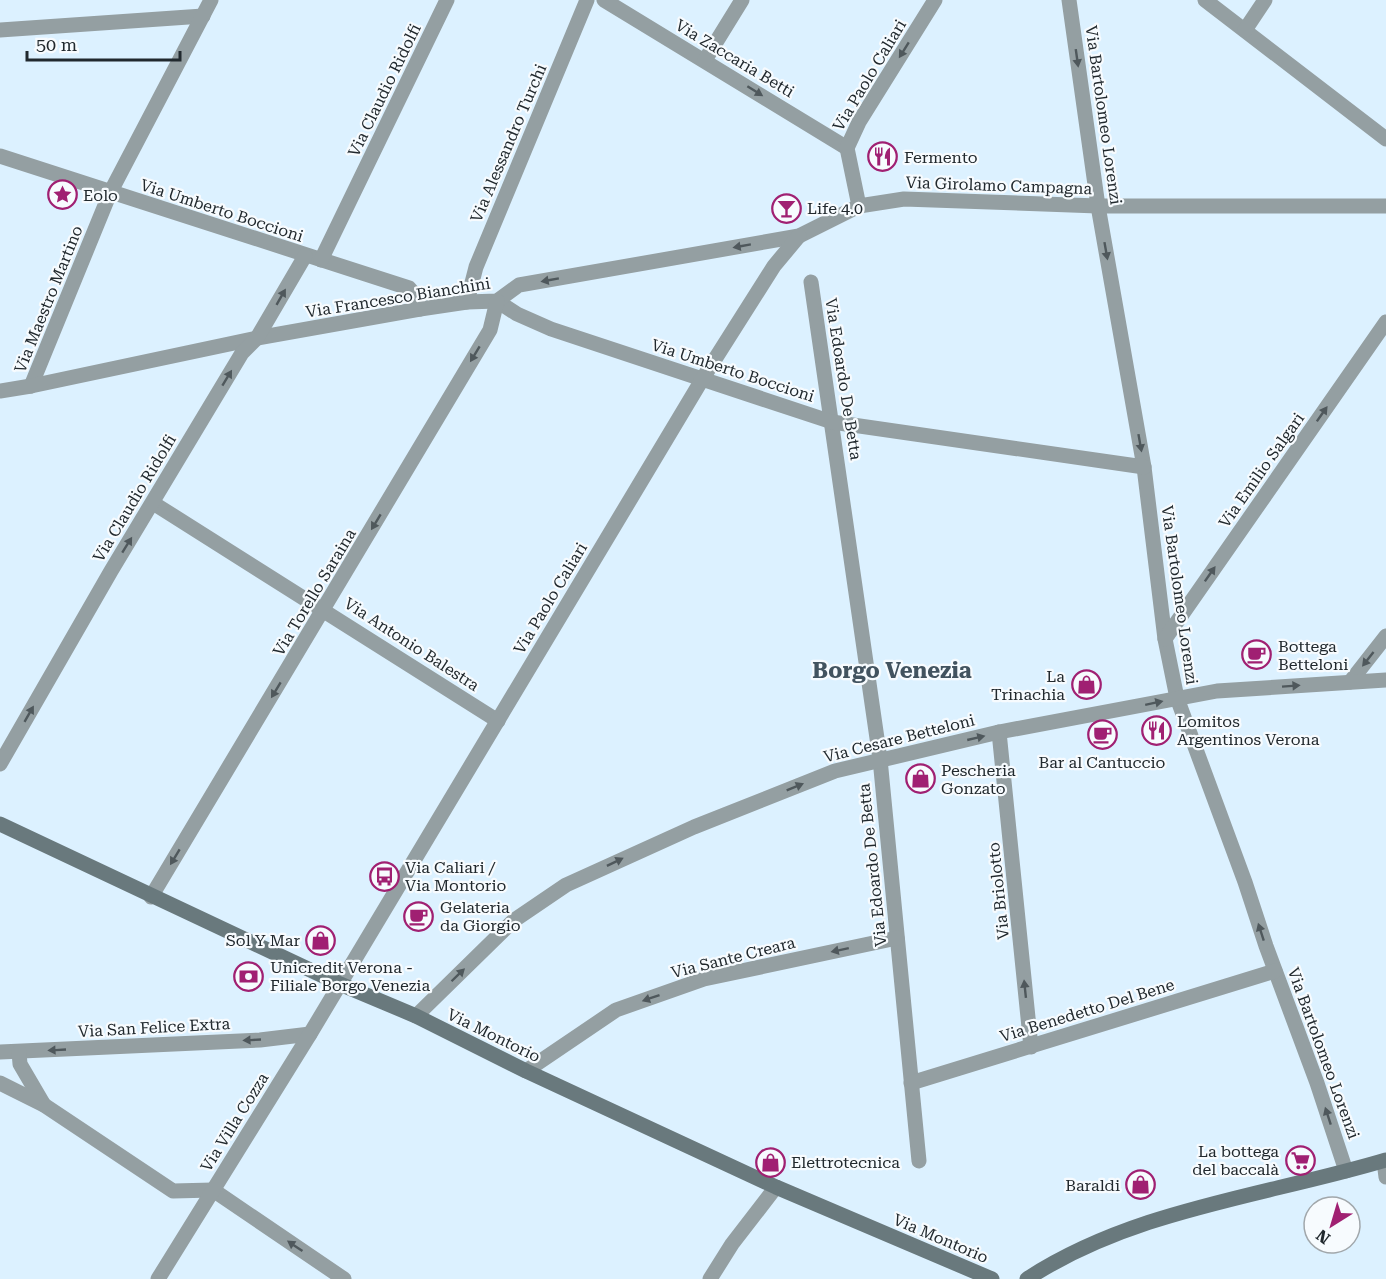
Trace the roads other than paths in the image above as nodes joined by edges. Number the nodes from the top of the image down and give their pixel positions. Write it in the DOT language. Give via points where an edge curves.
graph roads {
  1 [pos="211,0"];
  2 [pos="447,0"];
  3 [pos="587,0"];
  4 [pos="604,0"];
  5 [pos="742,0"];
  6 [pos="935,0"];
  7 [pos="1069,0"];
  8 [pos="1205,0"];
  9 [pos="1265,0"];
  10 [pos="204,16"];
  11 [pos="0,30"];
  12 [pos="1245,30"];
  13 [pos="705,60"];
  14 [pos="1386,139"];
  15 [pos="847,148"];
  16 [pos="0,156"];
  17 [pos="110,193"];
  18 [pos="859,206"];
  19 [pos="1098,206"];
  20 [pos="1386,206"];
  21 [pos="799,236"];
  22 [pos="305,256"];
  23 [pos="321,260"];
  24 [pos="811,282"];
  25 [pos="497,301"];
  26 [pos="467,302"];
  27 [pos="420,309"];
  28 [pos="1386,322"];
  29 [pos="257,338"];
  30 [pos="703,378"];
  31 [pos="32,386"];
  32 [pos="0,391"];
  33 [pos="832,422"];
  34 [pos="1144,467"];
  35 [pos="153,503"];
  36 [pos="324,609"];
  37 [pos="1386,636"];
  38 [pos="1165,639"];
  39 [pos="1386,680"];
  40 [pos="1350,682"];
  41 [pos="1177,698"];
  42 [pos="498,721"];
  43 [pos="999,732"];
  44 [pos="880,759"];
  45 [pos="0,764"];
  46 [pos="0,824"];
  47 [pos="151,897"];
  48 [pos="897,938"];
  49 [pos="1275,971"];
  50 [pos="340,984"];
  51 [pos="416,1016"];
  52 [pos="310,1035"];
  53 [pos="1031,1047"];
  54 [pos="0,1052"];
  55 [pos="19,1052"];
  56 [pos="526,1071"];
  57 [pos="0,1083"];
  58 [pos="911,1083"];
  59 [pos="44,1105"];
  60 [pos="919,1161"];
  61 [pos="1385,1161"];
  62 [pos="1347,1171"];
  63 [pos="1386,1177"];
  64 [pos="776,1187"];
  65 [pos="213,1190"];
  66 [pos="158,1279"];
  67 [pos="344,1279"];
  68 [pos="710,1279"];
  69 [pos="992,1279"];
  70 [pos="1028,1279"];
  1 -- 10 [label="street, Via Maestro Martino"];
  2 -- 23 [label="street, Via Claudio Ridolfi"];
  3 -- 26 [label="street, Via Alessandro Turchi" via="476,267"];
  4 -- 13 [label="street, Via Zaccaria Betti"];
  5 -- 13 [label="street"];
  6 -- 15 [label="street, Via Paolo Caliari, one-way"];
  7 -- 19 [label="street, Via Bartolomeo Lorenzi, one-way"];
  8 -- 12 [label="street"];
  9 -- 12 [label="street"];
  10 -- 11 [label="street"];
  10 -- 17 [label="street, Via Maestro Martino"];
  12 -- 14 [label="street"];
  13 -- 15 [label="street, Via Zaccaria Betti, one-way"];
  15 -- 18 [label="street, Via Paolo Caliari"];
  16 -- 17 [label="street, Via Umberto Boccioni"];
  17 -- 22 [label="street, Via Umberto Boccioni"];
  17 -- 31 [label="street, Via Maestro Martino"];
  18 -- 19 [label="street, Via Girolamo Campagna" via="904,199"];
  18 -- 21 [label="street, Via Girolamo Campagna"];
  19 -- 20 [label="street, Via Girolamo Campagna"];
  19 -- 34 [label="street, Via Bartolomeo Lorenzi, one-way"];
  21 -- 25 [label="street, Via Francesco Bianchini, one-way" via="519,285"];
  21 -- 30 [label="street, Via Paolo Caliari" via="774,266"];
  22 -- 23 [label="street, Via Umberto Boccioni"];
  29 -- 22 [label="street, Via Claudio Ridolfi, one-way"];
  23 -- 27 [label="street, Via Umberto Boccioni" via="409,288 417,296"];
  24 -- 33 [label="street, Via Edoardo De Betta"];
  25 -- 26 [label="street, Via Francesco Bianchini"];
  25 -- 30 [label="street, Via Umberto Boccioni" via="551,329"];
  25 -- 36 [label="street, Via Torello Saraina, one-way" via="490,330"];
  26 -- 27 [label="street, Via Francesco Bianchini"];
  27 -- 29 [label="street, Via Francesco Bianchini"];
  38 -- 28 [label="street, Via Emilio Salgari, one-way"];
  29 -- 31 [label="street, Via Francesco Bianchini"];
  35 -- 29 [label="street, Via Claudio Ridolfi, one-way" via="242,353"];
  30 -- 33 [label="street, Via Umberto Boccioni"];
  30 -- 42 [label="street, Via Paolo Caliari"];
  31 -- 32 [label="street, Via Francesco Bianchini"];
  33 -- 34 [label="street, Via Umberto Boccioni"];
  33 -- 44 [label="street, Via Edoardo De Betta"];
  34 -- 38 [label="street, Via Bartolomeo Lorenzi"];
  35 -- 36 [label="street, Via Antonio Balestra"];
  45 -- 35 [label="street, Via Claudio Ridolfi, one-way"];
  36 -- 42 [label="street, Via Antonio Balestra"];
  36 -- 47 [label="street, Via Torello Saraina, one-way"];
  37 -- 40 [label="street, one-way"];
  38 -- 41 [label="street, Via Bartolomeo Lorenzi"];
  39 -- 40 [label="street, Via Cesare Betteloni"];
  41 -- 40 [label="street, Via Cesare Betteloni, one-way" via="1217,691"];
  43 -- 41 [label="street, Via Cesare Betteloni, one-way"];
  49 -- 41 [label="street, Via Bartolomeo Lorenzi, one-way"];
  42 -- 50 [label="street, Via Paolo Caliari"];
  44 -- 43 [label="street, Via Cesare Betteloni, one-way"];
  53 -- 43 [label="street, Via Briolotto, one-way"];
  44 -- 48 [label="street, Via Edoardo De Betta"];
  51 -- 44 [label="street, Via Cesare Betteloni, one-way" via="513,921 566,885 694,827 835,771"];
  46 -- 47 [label="street, Via Montorio"];
  47 -- 50 [label="street, Via Montorio"];
  48 -- 56 [label="street, Via Sante Creara, one-way" via="704,979 616,1010"];
  48 -- 58 [label="street, Via Edoardo De Betta"];
  49 -- 53 [label="street, Via Benedetto Del Bene"];
  62 -- 49 [label="street, Via Bartolomeo Lorenzi, one-way"];
  50 -- 51 [label="street, Via Montorio"];
  50 -- 52 [label="street, Via Villa Cozza"];
  51 -- 56 [label="street, Via Montorio"];
  52 -- 55 [label="street, Via San Felice Extra, one-way"];
  52 -- 65 [label="street, Via Villa Cozza"];
  53 -- 58 [label="street, Via Benedetto Del Bene"];
  54 -- 55 [label="street, Via San Felice Extra"];
  55 -- 59 [label="street" via="20,1064"];
  56 -- 64 [label="street, Via Montorio"];
  57 -- 59 [label="street"];
  58 -- 60 [label="street, Via Edoardo De Betta"];
  59 -- 65 [label="street" via="173,1191"];
  61 -- 62 [label="street"];
  61 -- 63 [label="street"];
  62 -- 70 [label="street" via="1208,1204 1132,1229 1057,1260"];
  64 -- 68 [label="street"];
  64 -- 69 [label="street, Via Montorio"];
  65 -- 66 [label="street, Via Villa Cozza"];
  67 -- 65 [label="street, one-way"];
}
